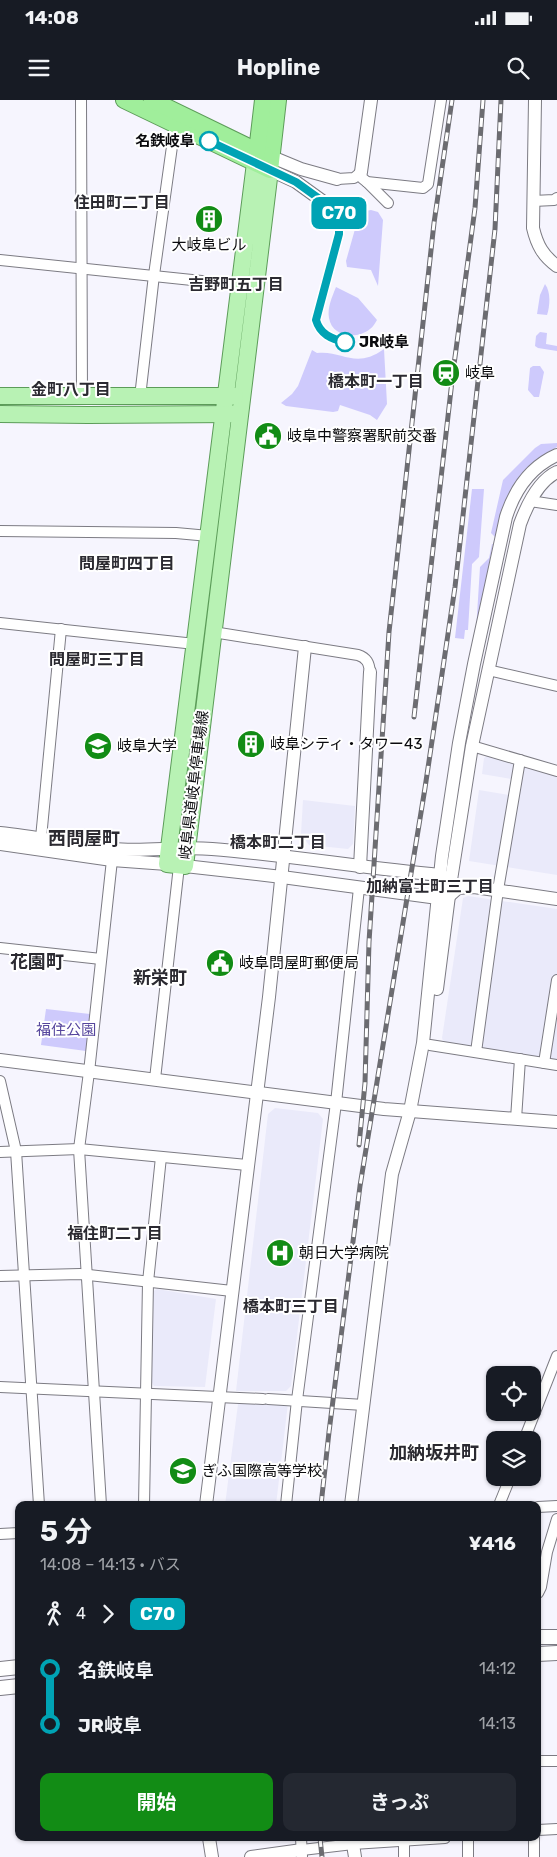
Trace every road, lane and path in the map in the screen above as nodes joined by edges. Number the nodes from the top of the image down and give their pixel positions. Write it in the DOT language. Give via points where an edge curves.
graph roads {
  1 [pos="81,100"];
  2 [pos="124,100"];
  3 [pos="152,100"];
  4 [pos="263,100"];
  5 [pos="278,100"];
  6 [pos="371,100"];
  7 [pos="440,100"];
  8 [pos="535,100"];
  9 [pos="175,125"];
  10 [pos="264,160"];
  11 [pos="364,177"];
  12 [pos="337,179"];
  13 [pos="557,198"];
  14 [pos="533,201"];
  15 [pos="388,203"];
  16 [pos="339,213"];
  17 [pos="0,260"];
  18 [pos="557,266"];
  19 [pos="81,268"];
  20 [pos="154,275"];
  21 [pos="240,285"];
  22 [pos="0,396"];
  23 [pos="234,396"];
  24 [pos="82,397"];
  25 [pos="140,397"];
  26 [pos="0,414"];
  27 [pos="232,414"];
  28 [pos="557,455"];
  29 [pos="557,472"];
  30 [pos="530,501"];
  31 [pos="557,505"];
  32 [pos="0,530"];
  33 [pos="208,536"];
  34 [pos="0,623"];
  35 [pos="61,629"];
  36 [pos="213,632"];
  37 [pos="195,644"];
  38 [pos="305,647"];
  39 [pos="488,670"];
  40 [pos="370,672"];
  41 [pos="557,686"];
  42 [pos="472,746"];
  43 [pos="520,760"];
  44 [pos="557,771"];
  45 [pos="0,833"];
  46 [pos="41,838"];
  47 [pos="0,844"];
  48 [pos="187,848"];
  49 [pos="284,857"];
  50 [pos="112,860"];
  51 [pos="175,861"];
  52 [pos="360,867"];
  53 [pos="282,877"];
  54 [pos="447,887"];
  55 [pos="359,888"];
  56 [pos="498,890"];
  57 [pos="557,899"];
  58 [pos="0,948"];
  59 [pos="101,959"];
  60 [pos="557,980"];
  61 [pos="430,1045"];
  62 [pos="476,1052"];
  63 [pos="520,1059"];
  64 [pos="0,1060"];
  65 [pos="544,1063"];
  66 [pos="557,1065"];
  67 [pos="89,1072"];
  68 [pos="155,1079"];
  69 [pos="0,1081"];
  70 [pos="258,1092"];
  71 [pos="336,1103"];
  72 [pos="410,1111"];
  73 [pos="516,1119"];
  74 [pos="557,1122"];
  75 [pos="79,1149"];
  76 [pos="16,1151"];
  77 [pos="0,1152"];
  78 [pos="161,1157"];
  79 [pos="247,1165"];
  80 [pos="24,1275"];
  81 [pos="87,1275"];
  82 [pos="0,1276"];
  83 [pos="148,1282"];
  84 [pos="232,1291"];
  85 [pos="557,1356"];
  86 [pos="0,1387"];
  87 [pos="31,1388"];
  88 [pos="94,1391"];
  89 [pos="146,1393"];
  90 [pos="220,1398"];
  91 [pos="297,1400"];
  92 [pos="364,1405"];
  93 [pos="528,1431"];
  94 [pos="507,1486"];
  95 [pos="39,1501"];
  96 [pos="101,1501"];
  97 [pos="144,1501"];
  98 [pos="207,1501"];
  99 [pos="286,1501"];
  100 [pos="352,1501"];
  101 [pos="501,1501"];
  102 [pos="557,1506"];
  103 [pos="541,1507"];
  104 [pos="557,1519"];
  105 [pos="15,1533"];
  106 [pos="0,1534"];
  107 [pos="541,1581"];
  108 [pos="541,1637"];
  109 [pos="557,1637"];
  110 [pos="557,1653"];
  111 [pos="541,1654"];
  112 [pos="15,1667"];
  113 [pos="0,1669"];
  114 [pos="15,1686"];
  115 [pos="0,1688"];
  116 [pos="541,1761"];
  117 [pos="557,1761"];
  118 [pos="557,1829"];
  119 [pos="541,1830"];
  120 [pos="209,1841"];
  121 [pos="389,1841"];
  122 [pos="404,1841"];
  123 [pos="468,1841"];
  124 [pos="534,1841"];
  125 [pos="353,1846"];
  126 [pos="302,1848"];
  127 [pos="212,1857"];
  128 [pos="251,1857"];
  129 [pos="404,1857"];
  130 [pos="468,1857"];
  131 [pos="534,1857"];
  1 -- 19 [label="street"];
  2 -- 9 [label="highway"];
  3 -- 10 [label="highway"];
  4 -- 10 [label="highway"];
  5 -- 10 [label="highway"];
  6 -- 11 [label="street"];
  7 -- 11 [label="street" via="428,184 423,188"];
  8 -- 14 [label="street"];
  9 -- 10 [label="highway"];
  9 -- 20 [label="street"];
  10 -- 12 [label="street"];
  10 -- 16 [label="street"];
  10 -- 21 [label="main road, 岐阜県道岐阜停車場線"];
  10 -- 23 [label="main road, 岐阜県道岐阜停車場線"];
  11 -- 12 [label="street"];
  11 -- 15 [label="street"];
  13 -- 14 [label="street"];
  14 -- 18 [label="street" via="532,228 536,242"];
  17 -- 19 [label="street"];
  19 -- 20 [label="street"];
  19 -- 24 [label="street"];
  20 -- 21 [label="street"];
  20 -- 25 [label="street"];
  21 -- 23 [label="main road, 岐阜県道岐阜停車場線"];
  22 -- 24 [label="main road"];
  23 -- 25 [label="main road"];
  23 -- 27 [label="main road, 岐阜県道岐阜停車場線"];
  24 -- 25 [label="main road"];
  26 -- 27 [label="main road"];
  27 -- 33 [label="main road, 岐阜県道岐阜停車場線"];
  27 -- 36 [label="main road, 岐阜県道岐阜停車場線"];
  28 -- 54 [label="street" via="539,464 521,484 506,517 462,725"];
  29 -- 30 [label="street" via="541,485"];
  30 -- 31 [label="street"];
  30 -- 39 [label="street" via="520,524"];
  32 -- 33 [label="street"];
  33 -- 37 [label="main road, 岐阜県道岐阜停車場線"];
  34 -- 35 [label="street"];
  35 -- 37 [label="street"];
  35 -- 46 [label="street"];
  36 -- 38 [label="street"];
  36 -- 48 [label="main road, 岐阜県道岐阜停車場線"];
  37 -- 51 [label="main road, 岐阜県道岐阜停車場線"];
  38 -- 40 [label="street" via="365,658"];
  38 -- 49 [label="street"];
  39 -- 41 [label="street"];
  39 -- 42 [label="street"];
  40 -- 52 [label="street"];
  42 -- 43 [label="street"];
  42 -- 54 [label="street"];
  43 -- 44 [label="street"];
  43 -- 56 [label="street"];
  45 -- 46 [label="street"];
  46 -- 51 [label="street" via="143,850"];
  47 -- 50 [label="street"];
  48 -- 49 [label="street"];
  48 -- 51 [label="main road, 岐阜県道岐阜停車場線"];
  49 -- 52 [label="street"];
  49 -- 53 [label="street"];
  50 -- 51 [label="street"];
  50 -- 59 [label="street"];
  51 -- 53 [label="street"];
  51 -- 68 [label="street"];
  52 -- 54 [label="street"];
  53 -- 55 [label="street"];
  53 -- 70 [label="street"];
  54 -- 55 [label="street"];
  54 -- 56 [label="street"];
  54 -- 61 [label="street"];
  54 -- 72 [label="street"];
  55 -- 71 [label="street"];
  56 -- 57 [label="street"];
  56 -- 62 [label="street"];
  58 -- 59 [label="street"];
  59 -- 67 [label="street"];
  60 -- 65 [label="street"];
  61 -- 62 [label="street"];
  61 -- 72 [label="street"];
  62 -- 63 [label="street"];
  63 -- 65 [label="street"];
  63 -- 73 [label="street"];
  64 -- 67 [label="street"];
  65 -- 66 [label="street"];
  67 -- 68 [label="street"];
  67 -- 75 [label="street"];
  68 -- 70 [label="street"];
  69 -- 76 [label="street"];
  70 -- 71 [label="street"];
  70 -- 79 [label="street"];
  71 -- 72 [label="street"];
  71 -- 91 [label="street"];
  72 -- 73 [label="street"];
  72 -- 92 [label="street" via="392,1174"];
  73 -- 74 [label="street"];
  75 -- 76 [label="street"];
  75 -- 78 [label="street"];
  75 -- 81 [label="street"];
  76 -- 77 [label="street"];
  76 -- 80 [label="street"];
  78 -- 79 [label="street"];
  78 -- 83 [label="street"];
  79 -- 84 [label="street"];
  80 -- 81 [label="street"];
  80 -- 82 [label="street"];
  80 -- 87 [label="street"];
  81 -- 83 [label="street"];
  81 -- 88 [label="street"];
  83 -- 84 [label="street"];
  83 -- 89 [label="street"];
  84 -- 90 [label="street"];
  85 -- 93 [label="street"];
  86 -- 87 [label="street"];
  87 -- 88 [label="street"];
  87 -- 95 [label="street"];
  88 -- 89 [label="street"];
  88 -- 96 [label="street"];
  89 -- 90 [label="street"];
  89 -- 97 [label="street"];
  90 -- 91 [label="street"];
  90 -- 98 [label="street"];
  91 -- 92 [label="street"];
  91 -- 99 [label="street"];
  92 -- 100 [label="street"];
  94 -- 101 [label="street"];
  102 -- 103 [label="street"];
  104 -- 107 [label="street"];
  105 -- 106 [label="street"];
  108 -- 109 [label="main road"];
  110 -- 111 [label="main road"];
  112 -- 113 [label="main road"];
  114 -- 115 [label="main road"];
  116 -- 117 [label="street"];
  118 -- 119 [label="street"];
  120 -- 127 [label="street"];
  121 -- 125 [label="street"];
  122 -- 129 [label="street"];
  123 -- 130 [label="street"];
  124 -- 131 [label="street"];
  125 -- 126 [label="street"];
  126 -- 128 [label="street"];
}
